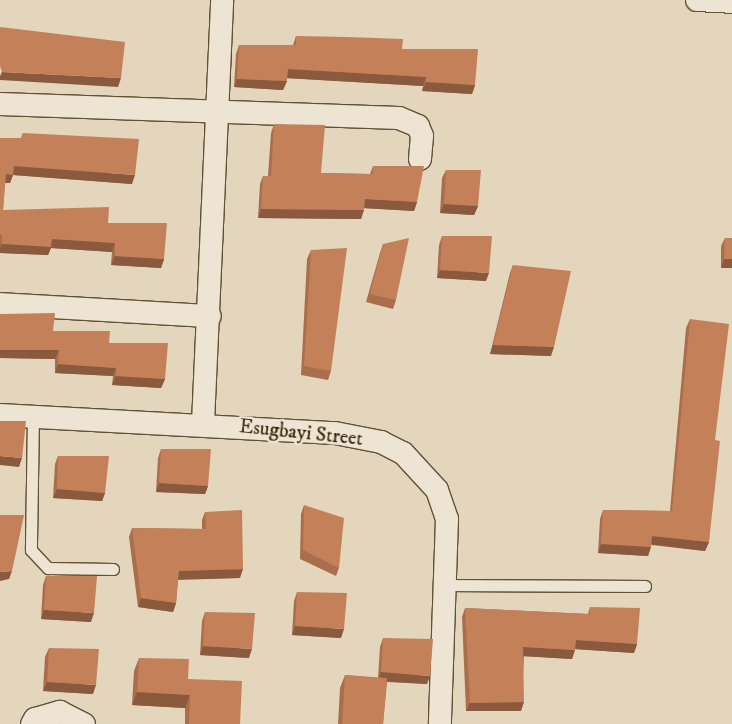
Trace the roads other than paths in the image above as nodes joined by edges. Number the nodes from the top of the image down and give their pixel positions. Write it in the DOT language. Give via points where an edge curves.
graph roads {
  1 [pos="222,0"];
  2 [pos="697,0"];
  3 [pos="732,2"];
  4 [pos="0,104"];
  5 [pos="217,114"];
  6 [pos="420,159"];
  7 [pos="0,304"];
  8 [pos="210,316"];
  9 [pos="0,415"];
  10 [pos="33,416"];
  11 [pos="203,423"];
  12 [pos="113,569"];
  13 [pos="445,585"];
  14 [pos="645,586"];
  15 [pos="32,724"];
  16 [pos="84,724"];
  17 [pos="440,724"];
  1 -- 5 [label="street"];
  2 -- 3 [label="street"];
  4 -- 5 [label="street"];
  5 -- 6 [label="street" via="399,118 418,126"];
  5 -- 8 [label="street"];
  7 -- 8 [label="street"];
  8 -- 11 [label="street"];
  9 -- 10 [label="street, Esugbayi Street"];
  10 -- 11 [label="street, Esugbayi Street"];
  10 -- 12 [label="lane" via="31,550 48,568"];
  11 -- 13 [label="street, Esugbayi Street" via="335,433 381,442 403,452 437,490 447,519"];
  13 -- 14 [label="lane"];
  13 -- 17 [label="street, Esugbayi Street"];
  15 -- 16 [label="street" via="35,719 60,712"];
}
